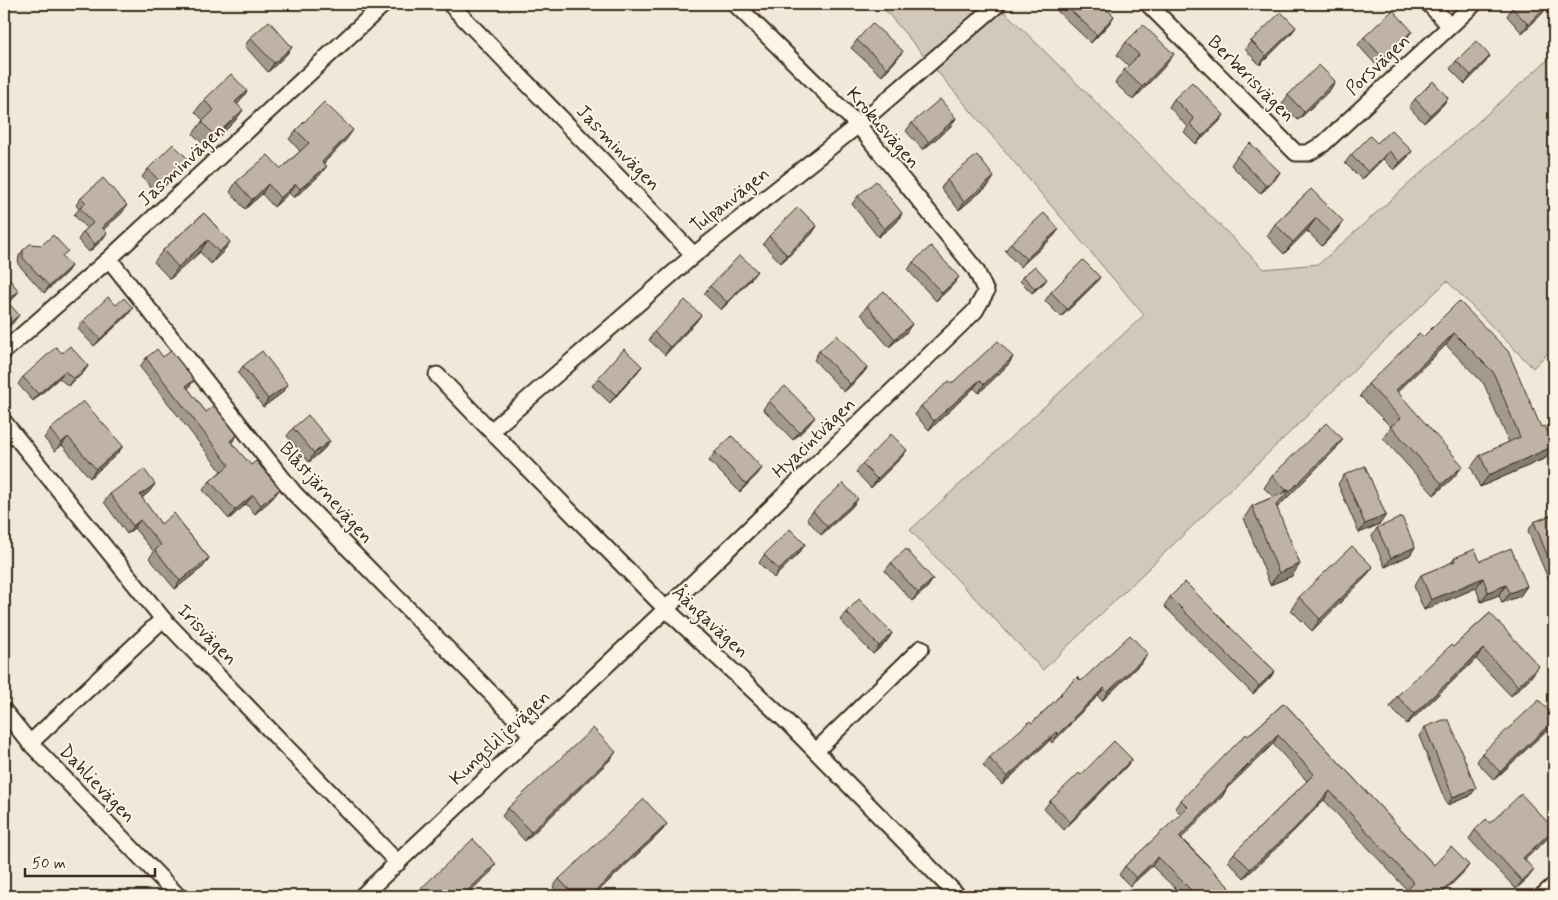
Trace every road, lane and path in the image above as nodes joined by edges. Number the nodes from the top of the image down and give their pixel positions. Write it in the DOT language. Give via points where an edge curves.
graph roads {
  1 [pos="384,4"];
  2 [pos="450,4"];
  3 [pos="734,4"];
  4 [pos="998,4"];
  5 [pos="1148,4"];
  6 [pos="1429,4"];
  7 [pos="1474,4"];
  8 [pos="1450,26"];
  9 [pos="858,125"];
  10 [pos="1308,152"];
  11 [pos="694,255"];
  12 [pos="109,260"];
  13 [pos="986,292"];
  14 [pos="4,351"];
  15 [pos="437,375"];
  16 [pos="4,422"];
  17 [pos="491,431"];
  18 [pos="666,609"];
  19 [pos="163,619"];
  20 [pos="921,648"];
  21 [pos="4,711"];
  22 [pos="532,735"];
  23 [pos="30,743"];
  24 [pos="816,751"];
  25 [pos="398,863"];
  26 [pos="1554,885"];
  27 [pos="178,896"];
  28 [pos="362,896"];
  29 [pos="958,896"];
  30 [pos="1542,896"];
  1 -- 12 [label="street, Jasminvägen"];
  2 -- 11 [label="street, Jasminvägen"];
  3 -- 9 [label="street, Krokusvägen"];
  4 -- 9 [label="street, Tulpanvägen"];
  5 -- 10 [label="street, Berberisvägen" via="1296,152"];
  6 -- 8 [label="street"];
  7 -- 8 [label="street, Porsvägen"];
  8 -- 10 [label="street, Porsvägen" via="1323,144"];
  9 -- 11 [label="street, Tulpanvägen"];
  9 -- 13 [label="street, Krokusvägen" via="976,270"];
  11 -- 17 [label="street, Tulpanvägen"];
  12 -- 14 [label="street, Jasminvägen"];
  12 -- 22 [label="street, Blåstjärnevägen" via="294,493"];
  13 -- 18 [label="street, Hyacintvägen" via="975,311"];
  15 -- 17 [label="street, Åängavägen"];
  16 -- 19 [label="street, Irisvägen"];
  17 -- 18 [label="street, Åängavägen"];
  18 -- 22 [label="street, Kungsliljevägen"];
  18 -- 24 [label="street, Åängavägen"];
  19 -- 23 [label="street, Dahlievägen"];
  19 -- 25 [label="street, Irisvägen"];
  20 -- 24 [label="street"];
  21 -- 23 [label="street, Dahlievägen"];
  22 -- 25 [label="street, Kungsliljevägen"];
  23 -- 27 [label="street, Dahlievägen"];
  24 -- 29 [label="street, Åängavägen"];
  25 -- 28 [label="street, Kungsliljevägen"];
  26 -- 30 [label="street"];
}
